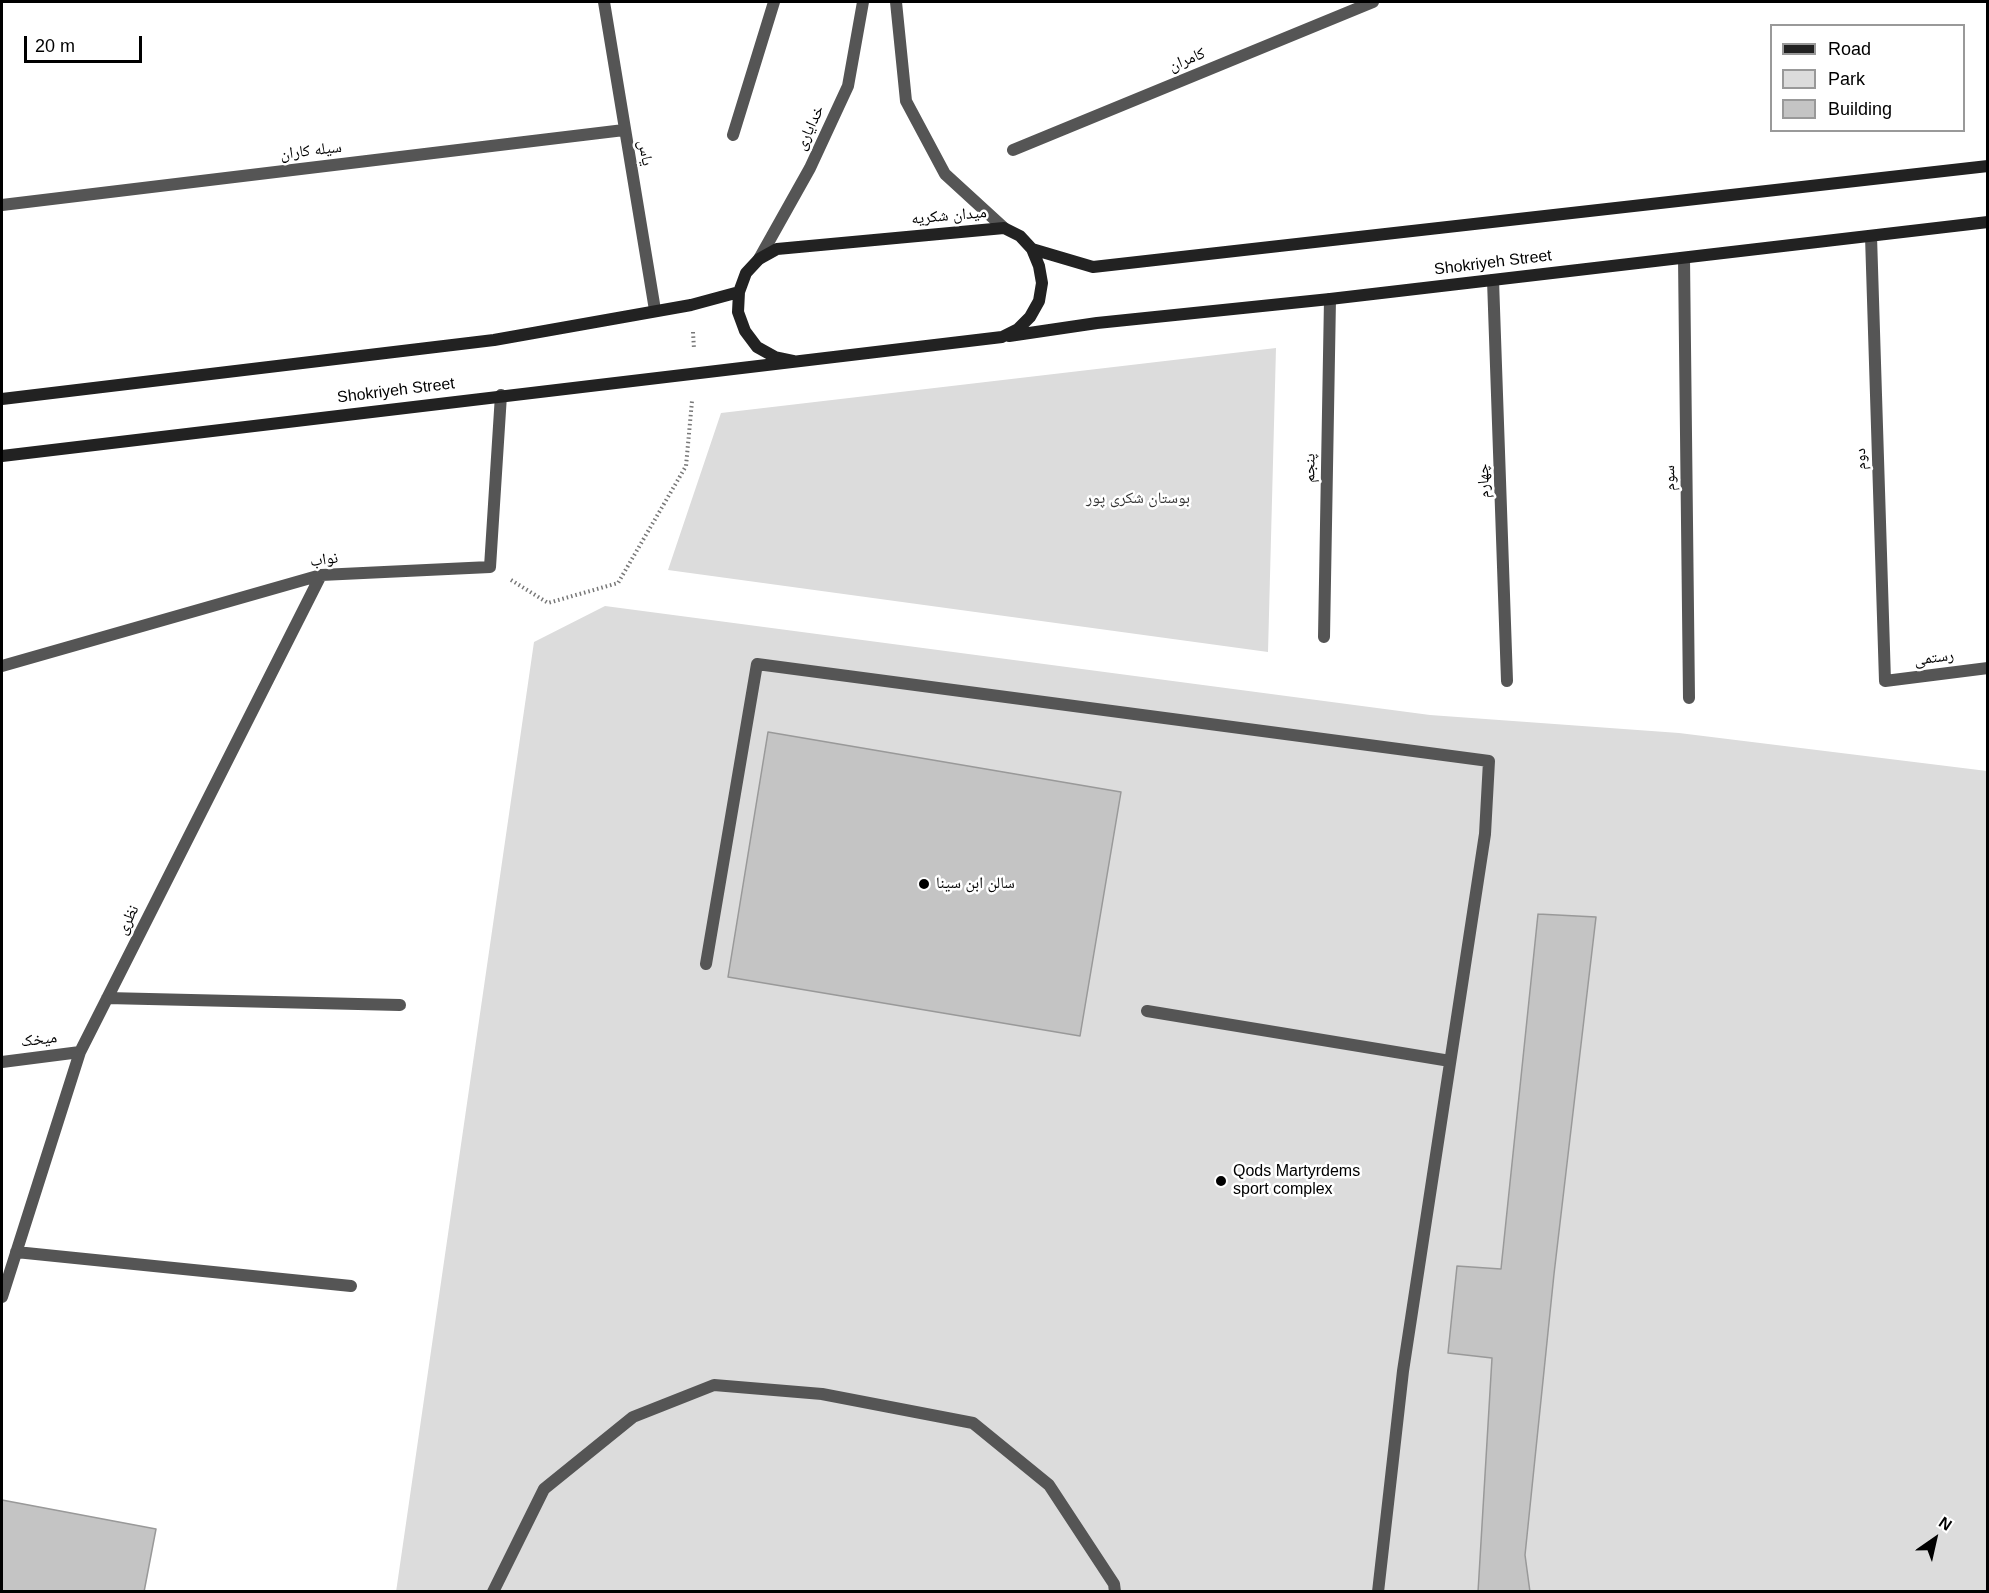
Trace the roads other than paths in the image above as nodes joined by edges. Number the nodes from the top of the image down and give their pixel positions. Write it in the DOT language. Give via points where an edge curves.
graph roads {
  1 [pos="604,2"];
  2 [pos="774,2"];
  3 [pos="864,2"];
  4 [pos="896,2"];
  5 [pos="1373,2"];
  6 [pos="624,130"];
  7 [pos="733,135"];
  8 [pos="1013,150"];
  9 [pos="1988,166"];
  10 [pos="2,205"];
  11 [pos="1988,222"];
  12 [pos="1004,228"];
  13 [pos="1871,236"];
  14 [pos="1032,249"];
  15 [pos="1684,258"];
  16 [pos="759,259"];
  17 [pos="1493,280"];
  18 [pos="739,292"];
  19 [pos="1330,299"];
  20 [pos="655,310"];
  21 [pos="1002,337"];
  22 [pos="794,361"];
  23 [pos="501,395"];
  24 [pos="2,399"];
  25 [pos="2,456"];
  26 [pos="321,575"];
  27 [pos="1324,637"];
  28 [pos="2,666"];
  29 [pos="1988,668"];
  30 [pos="1507,681"];
  31 [pos="1885,681"];
  32 [pos="1689,698"];
  33 [pos="706,964"];
  34 [pos="107,998"];
  35 [pos="400,1005"];
  36 [pos="1147,1011"];
  37 [pos="80,1052"];
  38 [pos="1449,1061"];
  39 [pos="2,1062"];
  40 [pos="16,1252"];
  41 [pos="351,1286"];
  42 [pos="2,1297"];
  43 [pos="492,1592"];
  44 [pos="1115,1592"];
  45 [pos="1378,1592"];
  1 -- 6 [label="street, یاس"];
  2 -- 7 [label="street"];
  3 -- 16 [label="street, خدایاری" via="848,87 810,168"];
  4 -- 12 [label="street" via="906,100 945,174"];
  5 -- 8 [label="street, کامران"];
  6 -- 10 [label="street, سیله کاران"];
  6 -- 20 [label="street, یاس"];
  9 -- 14 [label="main road" via="1093,267"];
  11 -- 13 [label="main road, Shokriyeh Street"];
  12 -- 14 [label="main road, میدان شکریه"];
  12 -- 16 [label="main road, میدان شکریه" via="777,249"];
  13 -- 15 [label="main road, Shokriyeh Street"];
  13 -- 31 [label="street, دوم"];
  14 -- 21 [label="main road" via="1042,283 1039,301 1018,328"];
  15 -- 17 [label="main road, Shokriyeh Street"];
  15 -- 32 [label="street, سوم"];
  16 -- 18 [label="main road" via="746,273"];
  17 -- 19 [label="main road, Shokriyeh Street"];
  17 -- 30 [label="street, چهارم"];
  18 -- 20 [label="main road"];
  18 -- 22 [label="main road" via="738,312 757,347 774,357"];
  19 -- 21 [label="main road, Shokriyeh Street"];
  19 -- 27 [label="street, پنجم"];
  20 -- 24 [label="main road" via="494,340"];
  21 -- 22 [label="main road"];
  22 -- 23 [label="main road, Shokriyeh Street"];
  23 -- 25 [label="main road, Shokriyeh Street"];
  23 -- 26 [label="street, نواب" via="490,567"];
  26 -- 28 [label="street, نواب"];
  26 -- 34 [label="street, نظری"];
  29 -- 31 [label="street, رستمی"];
  33 -- 38 [label="street" via="757,664 769,665 1488,761 1485,834"];
  34 -- 35 [label="street"];
  34 -- 37 [label="street, نظری"];
  36 -- 38 [label="street"];
  37 -- 39 [label="street, میخک"];
  37 -- 40 [label="street, نظری"];
  38 -- 45 [label="street" via="1403,1371"];
  40 -- 41 [label="street"];
  40 -- 42 [label="street, نظری"];
  43 -- 44 [label="street" via="544,1489 633,1417 714,1385 822,1394 973,1423 1049,1485 1114,1584"];
}
